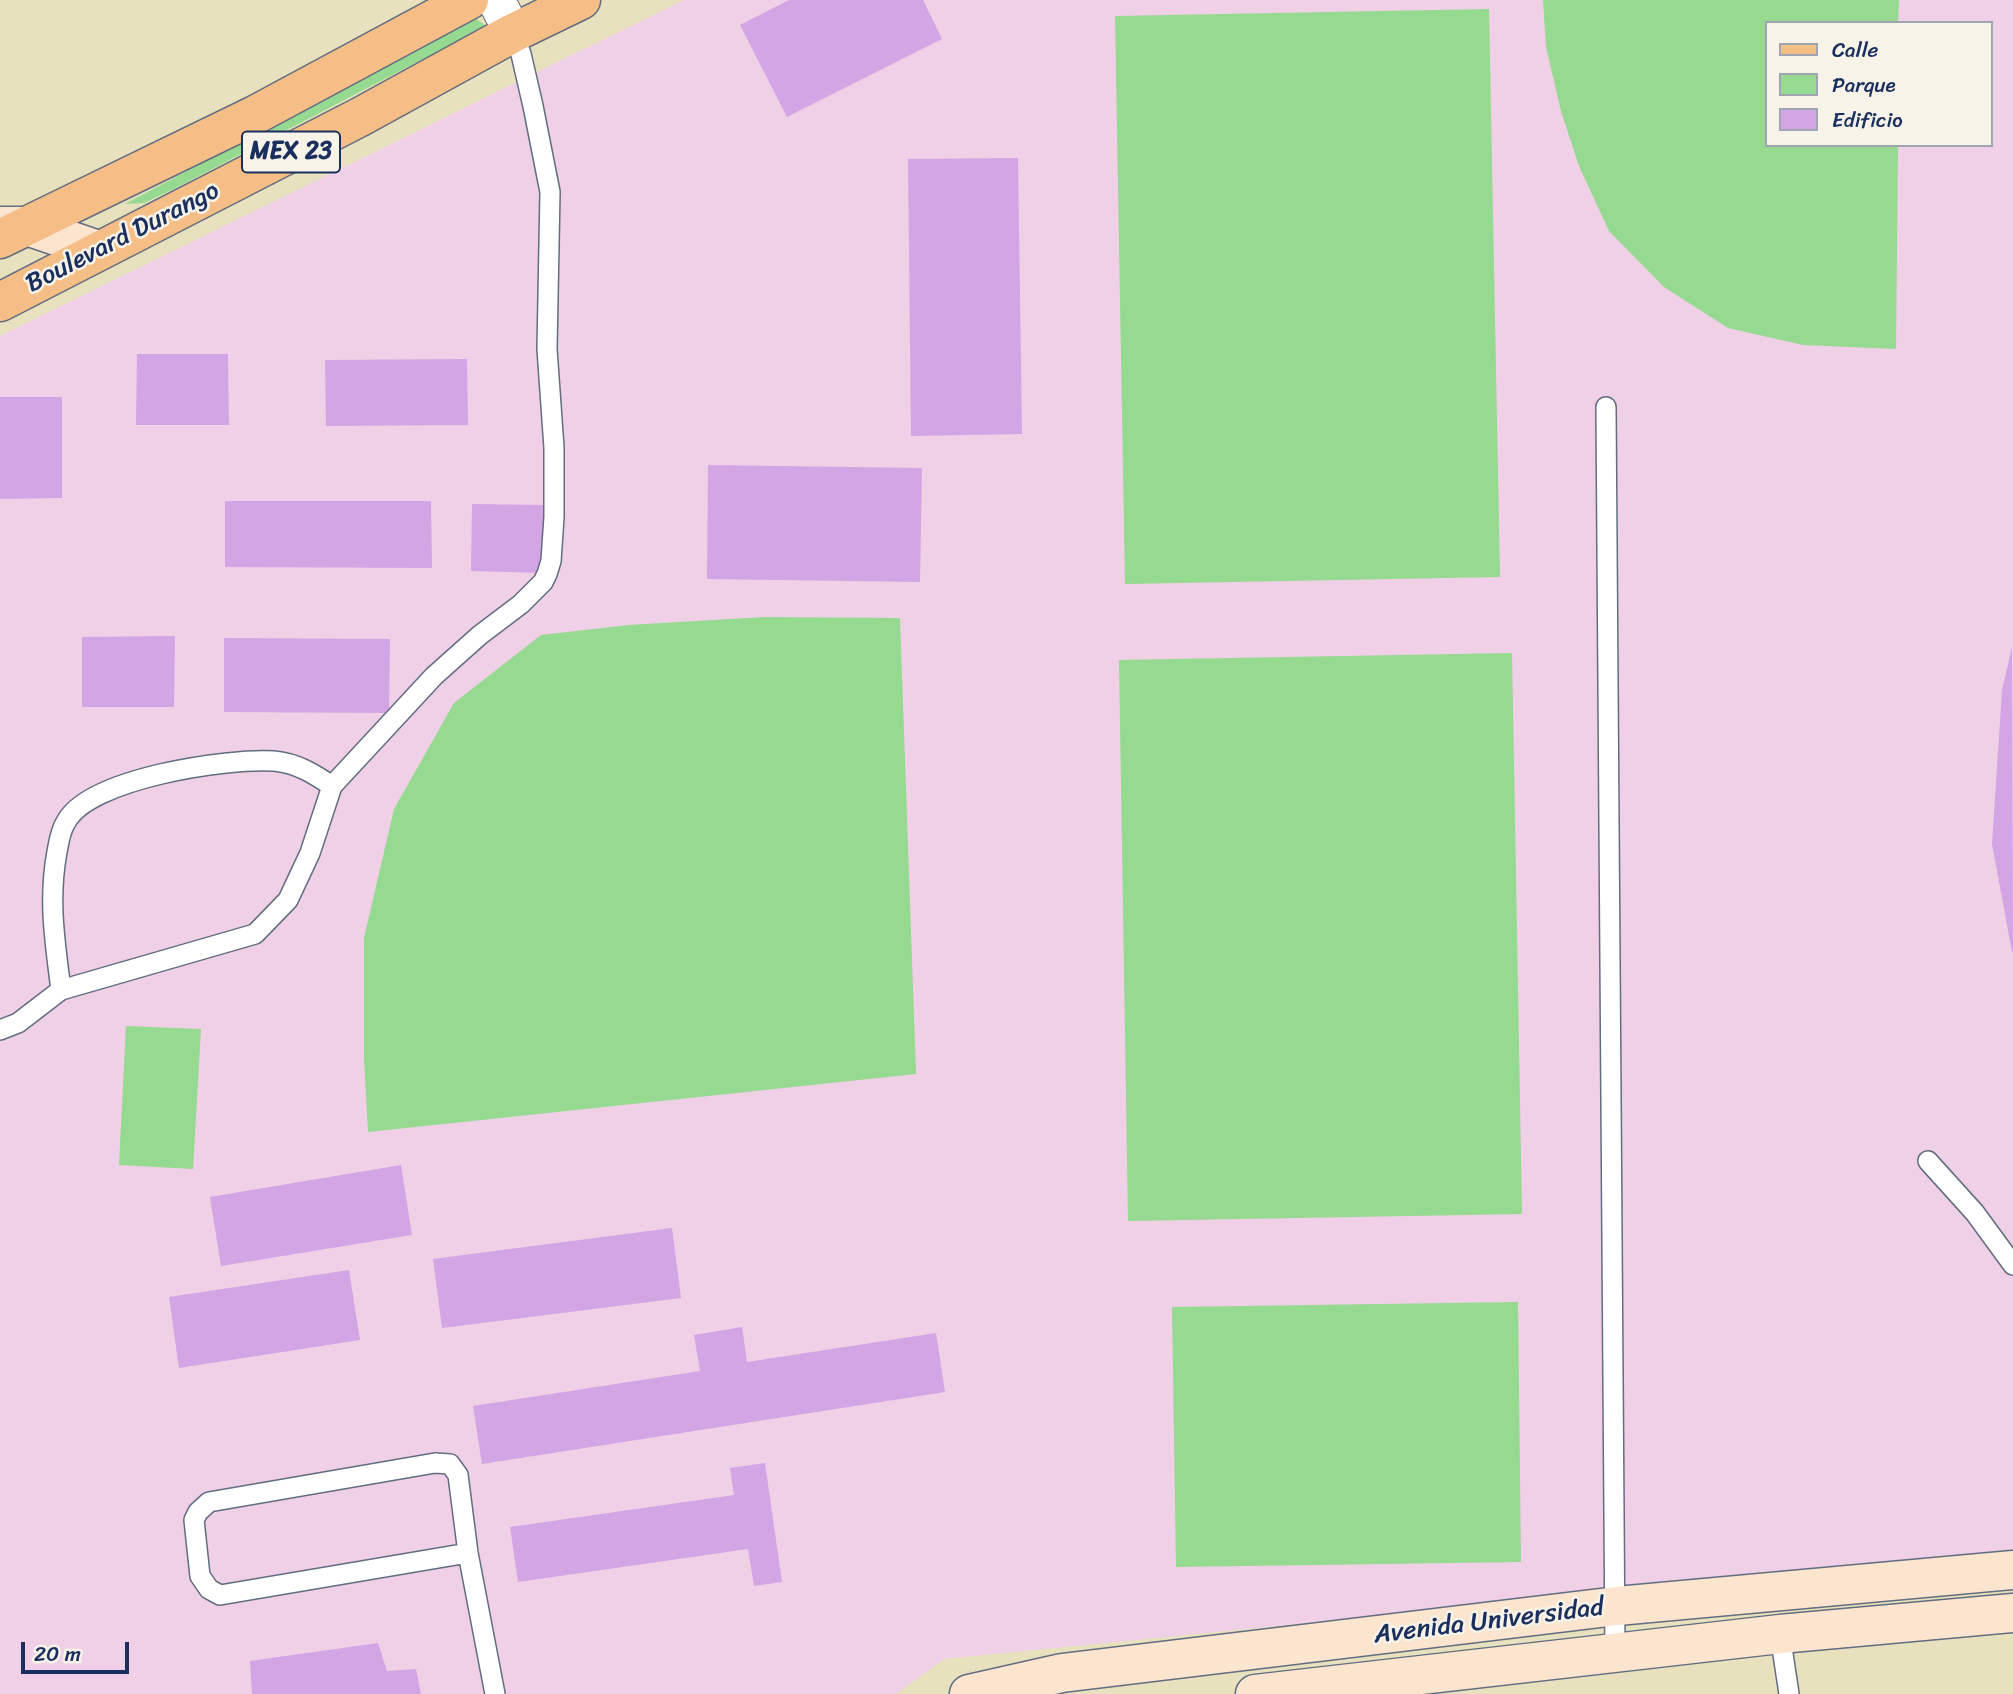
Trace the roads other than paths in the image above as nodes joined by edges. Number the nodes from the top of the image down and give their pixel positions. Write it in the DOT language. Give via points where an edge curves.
graph roads {
  1 [pos="469,0"];
  2 [pos="496,0"];
  3 [pos="581,0"];
  4 [pos="513,33"];
  5 [pos="9,230"];
  6 [pos="97,250"];
  7 [pos="0,302"];
  8 [pos="1606,407"];
  9 [pos="332,786"];
  10 [pos="61,990"];
  11 [pos="0,1030"];
  12 [pos="1928,1161"];
  13 [pos="2013,1265"];
  14 [pos="468,1553"];
  15 [pos="2013,1570"];
  16 [pos="1617,1606"];
  17 [pos="2013,1613"];
  18 [pos="1780,1634"];
  19 [pos="1615,1652"];
  20 [pos="495,1694"];
  21 [pos="969,1694"];
  22 [pos="1255,1694"];
  23 [pos="1789,1694"];
  1 -- 5 [label="main road, Boulevard Durango / MEX 23" via="255,115"];
  2 -- 4 [label="street"];
  3 -- 4 [label="main road, Boulevard Durango / MEX 23"];
  4 -- 6 [label="main road, Boulevard Durango / MEX 23" via="360,117"];
  4 -- 9 [label="lane" via="550,192 551,561 543,582 433,676"];
  5 -- 6 [label="street"];
  6 -- 7 [label="main road, Boulevard Durango / MEX 23"];
  8 -- 16 [label="lane"];
  9 -- 10 [label="lane" via="288,901 255,934"];
  9 -- 10 [label="lane" via="306,769 276,761 247,761 175,771 88,799 66,820 53,871 51,905"];
  10 -- 11 [label="lane" via="18,1023"];
  12 -- 13 [label="lane"];
  14 -- 14 [label="lane" via="220,1595 200,1576 194,1520 209,1502 450,1464 457,1475"];
  14 -- 20 [label="lane"];
  15 -- 16 [label="street, Avenida Universidad"];
  16 -- 19 [label="lane"];
  16 -- 21 [label="street, Avenida Universidad" via="1062,1673"];
  17 -- 18 [label="street, Avenida Universidad"];
  18 -- 19 [label="street, Avenida Universidad"];
  18 -- 23 [label="lane"];
  19 -- 22 [label="street, Avenida Universidad"];
}
